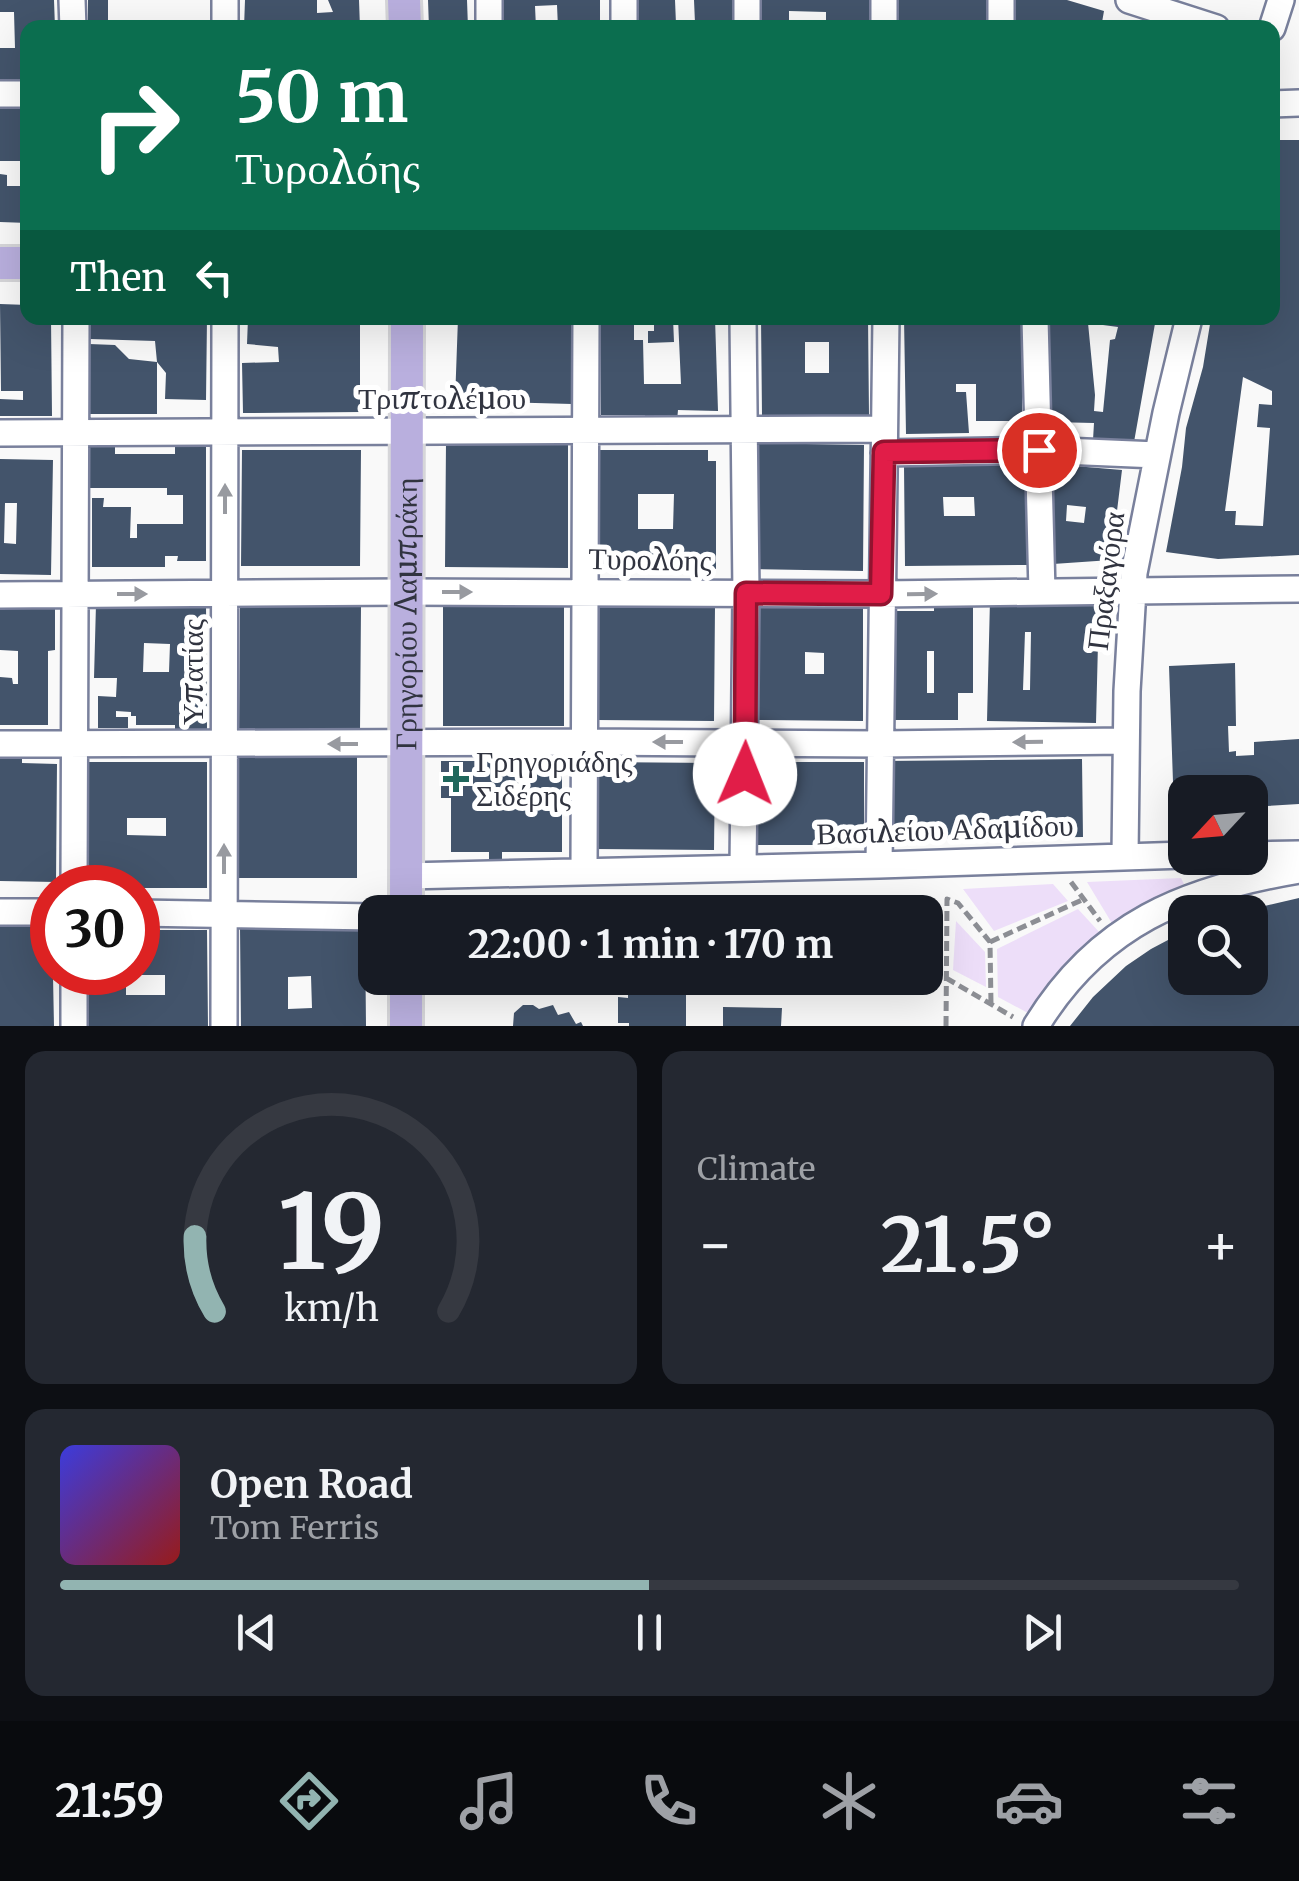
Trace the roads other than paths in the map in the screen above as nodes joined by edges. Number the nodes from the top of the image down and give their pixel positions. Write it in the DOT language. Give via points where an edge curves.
graph roads {
  1 [pos="1129,0"];
  2 [pos="1191,20"];
  3 [pos="76,325"];
  4 [pos="226,325"];
  5 [pos="407,325"];
  6 [pos="586,325"];
  7 [pos="743,325"];
  8 [pos="886,325"];
  9 [pos="1035,325"];
  10 [pos="1187,325"];
  11 [pos="586,430"];
  12 [pos="744,430"];
  13 [pos="408,432"];
  14 [pos="0,433"];
  15 [pos="76,433"];
  16 [pos="225,433"];
  17 [pos="884,441"];
  18 [pos="1039,450"];
  19 [pos="1157,454"];
  20 [pos="1299,589"];
  21 [pos="1133,590"];
  22 [pos="406,592"];
  23 [pos="585,592"];
  24 [pos="1042,592"];
  25 [pos="746,593"];
  26 [pos="75,594"];
  27 [pos="226,594"];
  28 [pos="881,594"];
  29 [pos="0,595"];
  30 [pos="1126,741"];
  31 [pos="584,742"];
  32 [pos="746,742"];
  33 [pos="0,744"];
  34 [pos="225,744"];
  35 [pos="405,744"];
  36 [pos="880,744"];
  37 [pos="75,745"];
  38 [pos="1299,854"];
  39 [pos="1268,855"];
  40 [pos="1125,856"];
  41 [pos="1168,856"];
  42 [pos="74,865"];
  43 [pos="879,866"];
  44 [pos="743,868"];
  45 [pos="1299,870"];
  46 [pos="584,872"];
  47 [pos="406,876"];
  48 [pos="406,895"];
  49 [pos="0,912"];
  50 [pos="30,912"];
  51 [pos="160,914"];
  52 [pos="224,915"];
  53 [pos="358,917"];
  54 [pos="74,995"];
  55 [pos="406,995"];
  56 [pos="1026,1022"];
  57 [pos="74,1026"];
  58 [pos="224,1026"];
  59 [pos="406,1026"];
  1 -- 2 [label="street"];
  3 -- 15 [label="street"];
  4 -- 16 [label="street, Υπατίας"];
  5 -- 13 [label="main road, Γρηγορίου Λαμπράκη"];
  6 -- 11 [label="street"];
  7 -- 12 [label="street"];
  8 -- 17 [label="street"];
  9 -- 18 [label="street"];
  10 -- 19 [label="street, Πραξαγόρα"];
  11 -- 12 [label="street, Τριπτολέμου"];
  11 -- 13 [label="street, Τριπτολέμου"];
  11 -- 23 [label="street"];
  12 -- 17 [label="street, Τριπτολέμου"];
  12 -- 25 [label="street"];
  13 -- 16 [label="street, Τριπτολέμου"];
  13 -- 22 [label="main road, Γρηγορίου Λαμπράκη"];
  14 -- 15 [label="street, Τριπτολέμου"];
  15 -- 16 [label="street, Τριπτολέμου"];
  15 -- 26 [label="street"];
  27 -- 16 [label="street, Υπατίας, one-way"];
  17 -- 18 [label="street, Τριπτολέμου"];
  17 -- 28 [label="street"];
  18 -- 19 [label="street, Τριπτολέμου"];
  18 -- 24 [label="street"];
  19 -- 21 [label="street, Πραξαγόρα"];
  20 -- 21 [label="street, Τυρολόης"];
  21 -- 24 [label="street, Τυρολόης"];
  21 -- 30 [label="street, Πραξαγόρα"];
  22 -- 23 [label="street, Τυρολόης, one-way"];
  22 -- 27 [label="street, Τυρολόης"];
  22 -- 35 [label="main road, Γρηγορίου Λαμπράκη"];
  23 -- 25 [label="street, Τυρολόης"];
  23 -- 31 [label="street"];
  28 -- 24 [label="street, Τυρολόης, one-way"];
  25 -- 28 [label="street, Τυρολόης"];
  25 -- 32 [label="street"];
  26 -- 27 [label="street, Τυρολόης, one-way"];
  26 -- 29 [label="street, Τυρολόης"];
  26 -- 37 [label="street"];
  27 -- 34 [label="street, Υπατίας"];
  28 -- 36 [label="street"];
  30 -- 36 [label="street, one-way"];
  30 -- 40 [label="street, Πραξαγόρα"];
  32 -- 31 [label="street, one-way"];
  31 -- 35 [label="street"];
  31 -- 46 [label="street"];
  32 -- 36 [label="street"];
  32 -- 44 [label="street"];
  33 -- 37 [label="street"];
  35 -- 34 [label="street, one-way"];
  34 -- 37 [label="street"];
  52 -- 34 [label="street, Υπατίας, one-way"];
  35 -- 47 [label="main road, Γρηγορίου Λαμπράκη"];
  36 -- 43 [label="street"];
  37 -- 42 [label="street"];
  38 -- 39 [label="street"];
  40 -- 41 [label="street, Βασιλείου Αδαμίδου"];
  40 -- 43 [label="street, Βασιλείου Αδαμίδου"];
  43 -- 44 [label="street, Βασιλείου Αδαμίδου"];
  44 -- 46 [label="street, Βασιλείου Αδαμίδου"];
  45 -- 56 [label="street" via="1220,888 1142,920"];
  46 -- 47 [label="street, Βασιλείου Αδαμίδου"];
  47 -- 48 [label="main road, Γρηγορίου Λαμπράκη"];
  49 -- 50 [label="street"];
  51 -- 52 [label="street"];
  52 -- 53 [label="street"];
  52 -- 58 [label="street, Υπατίας"];
  54 -- 57 [label="street"];
  55 -- 59 [label="main road"];
}
